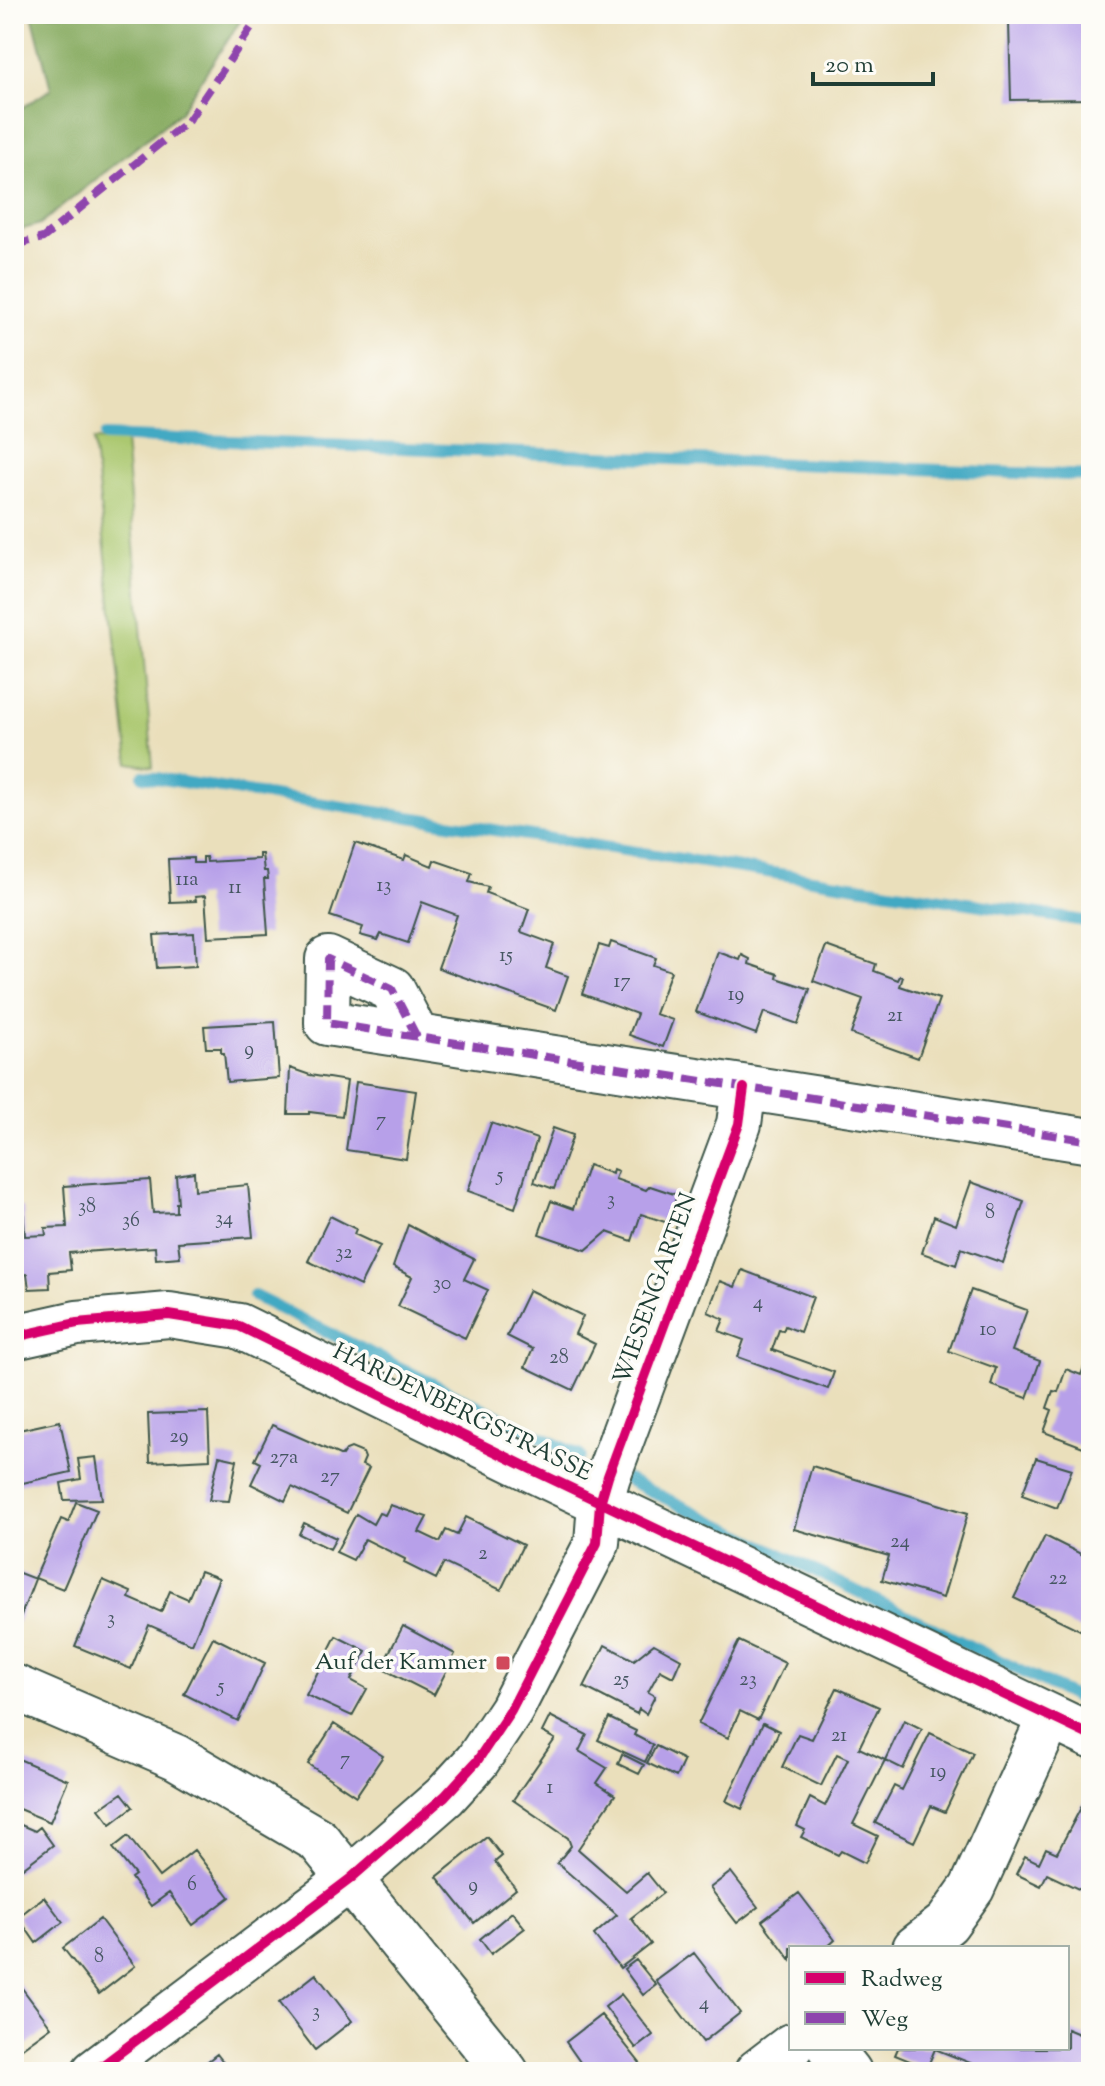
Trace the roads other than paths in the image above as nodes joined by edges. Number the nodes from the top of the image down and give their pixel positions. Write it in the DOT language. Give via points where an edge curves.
graph roads {
  1 [pos="417,1037"];
  2 [pos="744,1088"];
  3 [pos="1091,1141"];
  4 [pos="14,1337"];
  5 [pos="600,1503"];
  6 [pos="14,1687"];
  7 [pos="1050,1717"];
  8 [pos="1091,1736"];
  9 [pos="350,1879"];
  10 [pos="918,1946"];
  11 [pos="789,2048"];
  12 [pos="832,2050"];
  13 [pos="94,2072"];
  14 [pos="506,2072"];
  15 [pos="757,2072"];
  16 [pos="849,2072"];
  1 -- 2 [label="street"];
  2 -- 3 [label="street"];
  2 -- 5 [label="street, WIESENGARTEN" via="739,1124"];
  4 -- 5 [label="street, HARDENBERGSTRASSE" via="77,1323 169,1315 239,1326"];
  5 -- 7 [label="street, HARDENBERGSTRASSE"];
  5 -- 9 [label="street, WIESENGARTEN" via="597,1543 477,1761"];
  6 -- 9 [label="street" via="189,1764 318,1840"];
  7 -- 8 [label="street, HARDENBERGSTRASSE"];
  7 -- 10 [label="street" via="972,1888 947,1923"];
  9 -- 13 [label="street, WIESENGARTEN"];
  9 -- 14 [label="street"];
  11 -- 15 [label="street"];
  12 -- 16 [label="street"];
}
